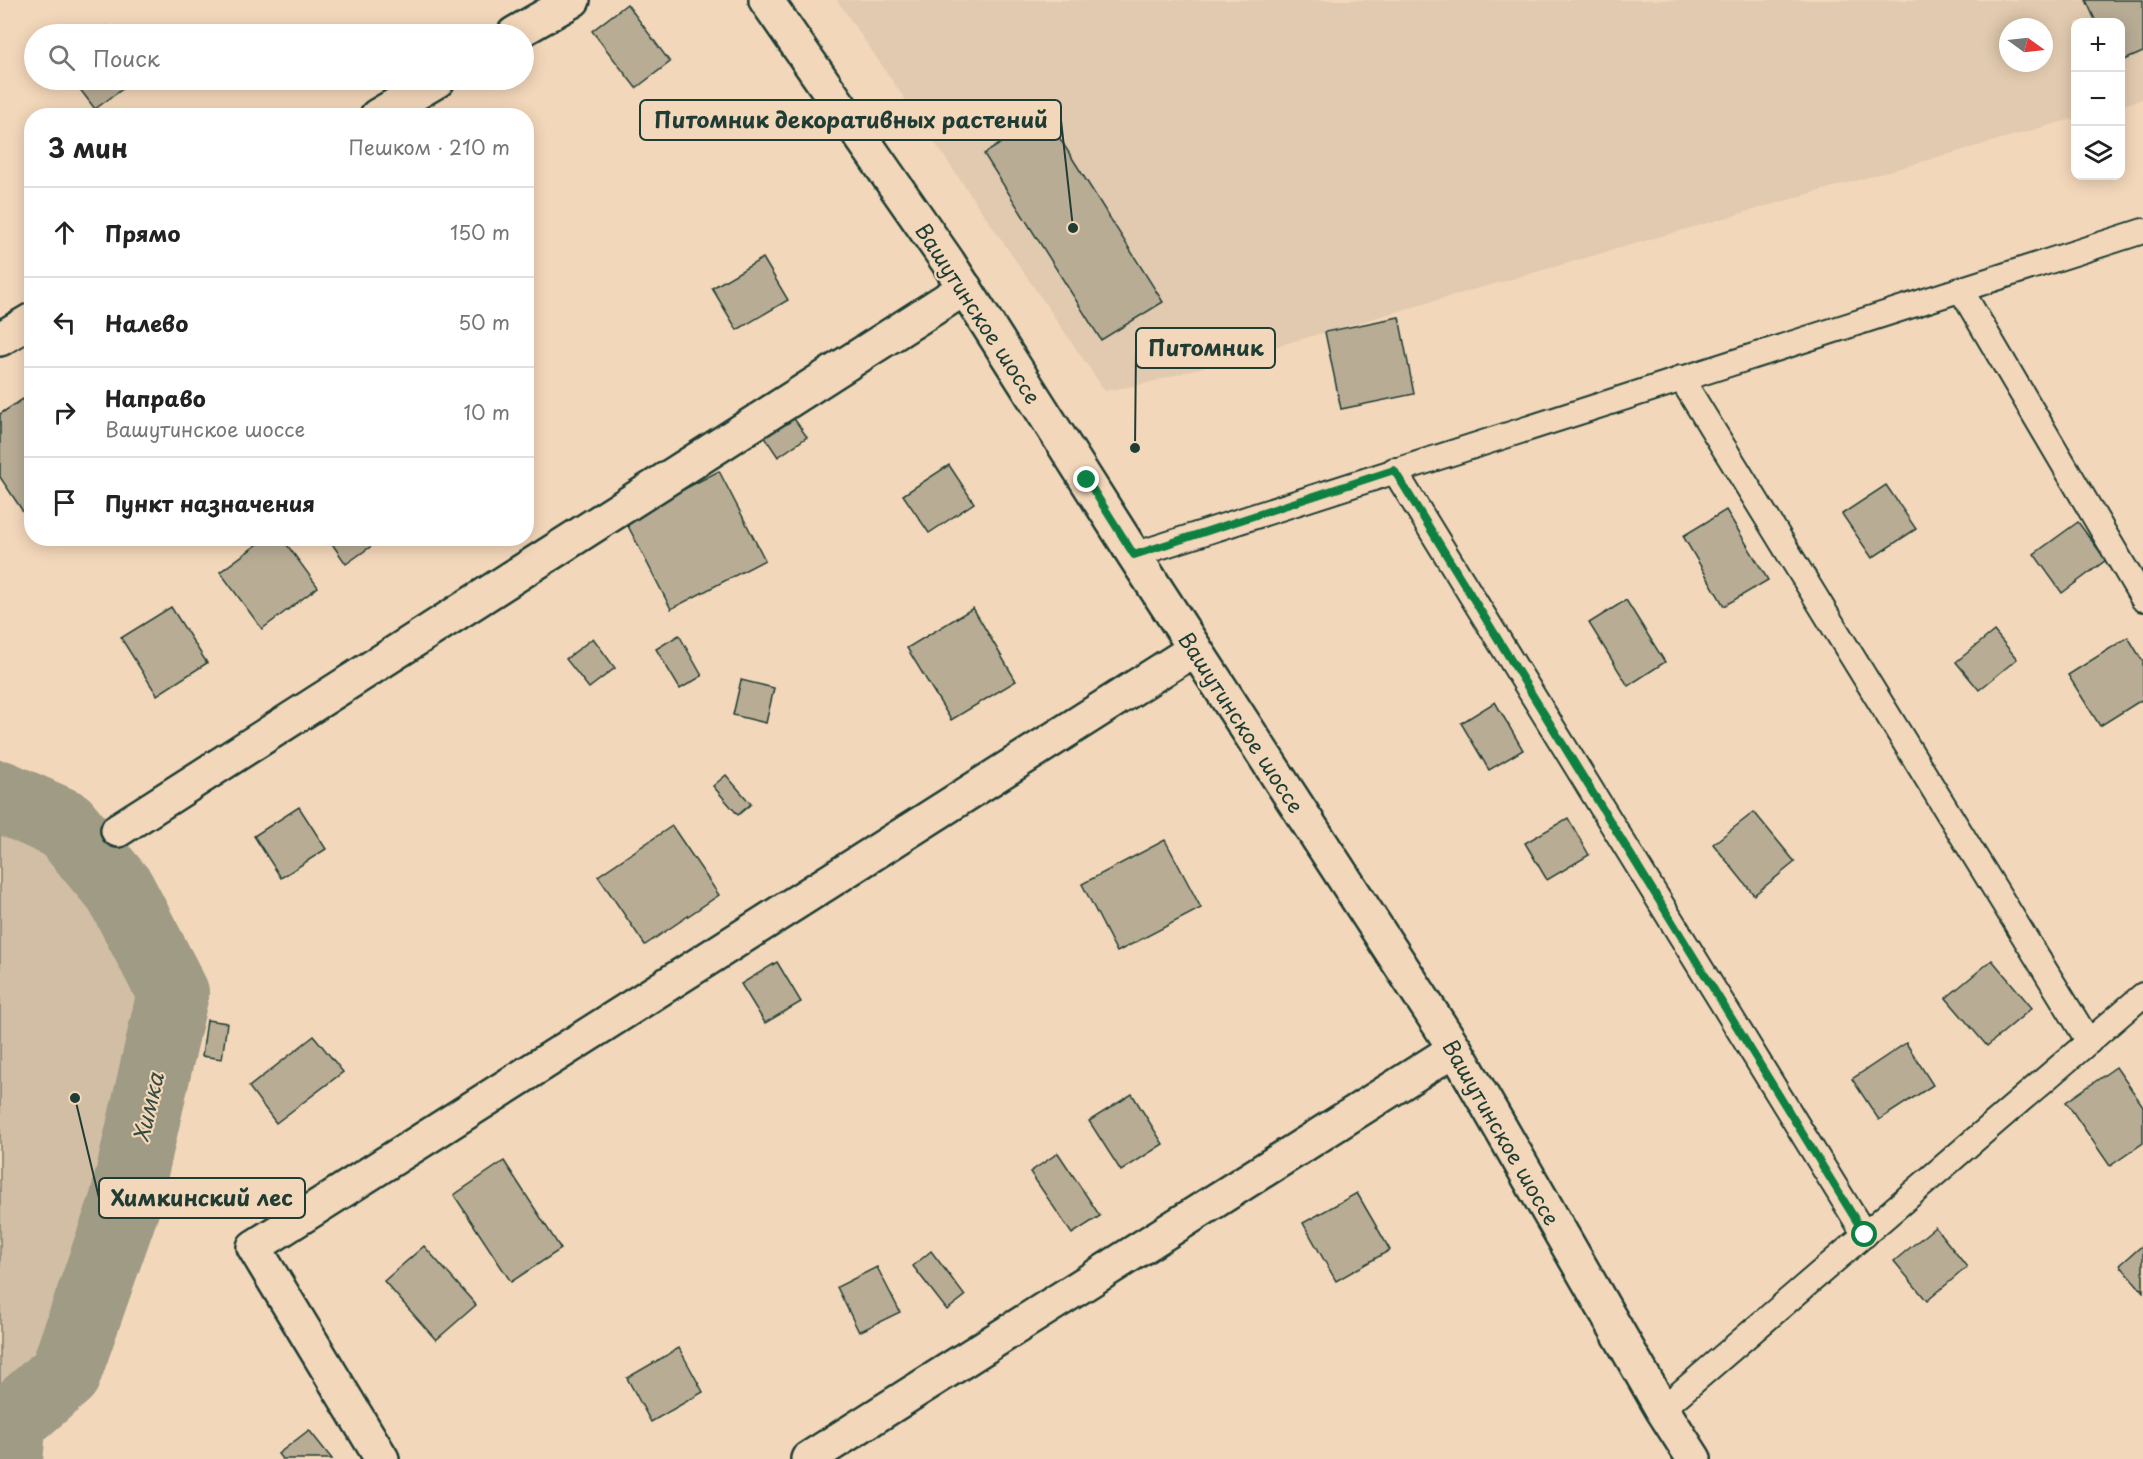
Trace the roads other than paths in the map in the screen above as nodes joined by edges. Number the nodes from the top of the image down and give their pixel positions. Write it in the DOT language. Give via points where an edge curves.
graph roads {
  1 [pos="573,0"];
  2 [pos="766,0"];
  3 [pos="531,24"];
  4 [pos="421,90"];
  5 [pos="391,108"];
  6 [pos="2143,231"];
  7 [pos="965,288"];
  8 [pos="1960,290"];
  9 [pos="24,325"];
  10 [pos="0,339"];
  11 [pos="1681,378"];
  12 [pos="1394,470"];
  13 [pos="1134,555"];
  14 [pos="2143,599"];
  15 [pos="1195,649"];
  16 [pos="118,830"];
  17 [pos="2143,995"];
  18 [pos="2089,1042"];
  19 [pos="1455,1049"];
  20 [pos="1865,1235"];
  21 [pos="1662,1409"];
  22 [pos="382,1459"];
  23 [pos="808,1459"];
  24 [pos="1694,1459"];
  1 -- 3 [label="street"];
  2 -- 7 [label="street, Вашутинское шоссе"];
  4 -- 5 [label="street"];
  6 -- 8 [label="lane"];
  7 -- 13 [label="street, Вашутинское шоссе"];
  7 -- 16 [label="street"];
  8 -- 11 [label="lane"];
  8 -- 14 [label="lane"];
  9 -- 10 [label="street"];
  11 -- 12 [label="lane"];
  11 -- 18 [label="lane"];
  12 -- 13 [label="lane"];
  12 -- 20 [label="lane"];
  13 -- 15 [label="street, Вашутинское шоссе"];
  15 -- 19 [label="street, Вашутинское шоссе"];
  15 -- 22 [label="street" via="254,1246"];
  17 -- 18 [label="lane"];
  18 -- 20 [label="lane"];
  19 -- 21 [label="street, Вашутинское шоссе"];
  19 -- 23 [label="street"];
  20 -- 21 [label="lane"];
  21 -- 24 [label="street, Вашутинское шоссе"];
}
